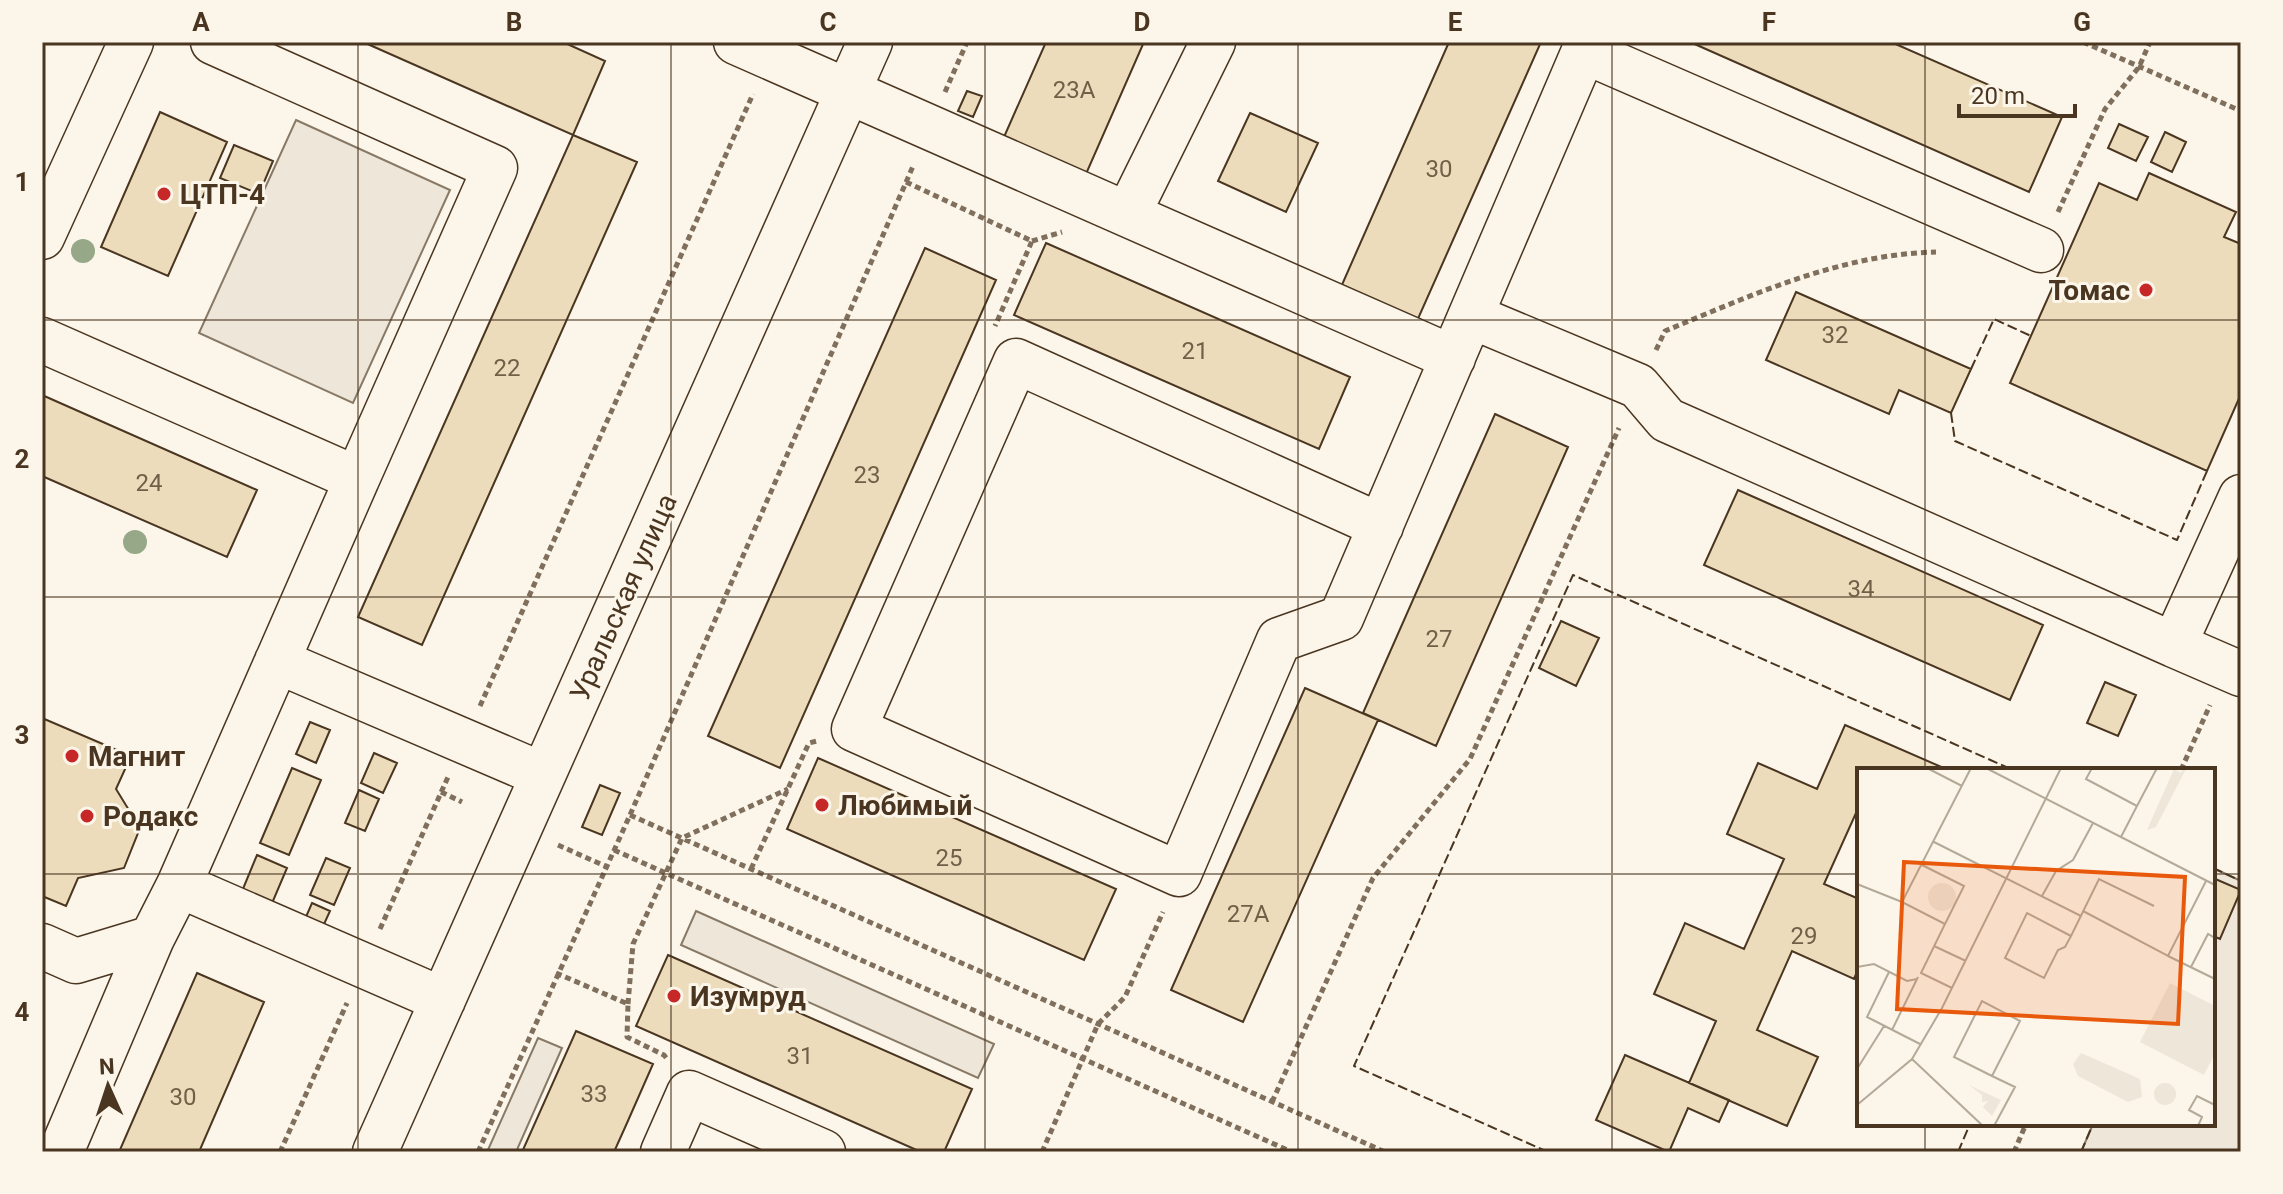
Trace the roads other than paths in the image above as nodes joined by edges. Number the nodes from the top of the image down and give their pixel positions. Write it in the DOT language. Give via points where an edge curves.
graph roads {
  1 [pos="131,42"];
  2 [pos="213,42"];
  3 [pos="870,42"];
  4 [pos="1213,42"];
  5 [pos="753,49"];
  6 [pos="848,90"];
  7 [pos="1128,214"];
  8 [pos="42,237"];
  9 [pos="2041,250"];
  10 [pos="1471,316"];
  11 [pos="42,340"];
  12 [pos="1453,358"];
  13 [pos="357,479"];
  14 [pos="2241,497"];
  15 [pos="1381,526"];
  16 [pos="2174,645"];
  17 [pos="277,661"];
  18 [pos="2241,674"];
  19 [pos="543,775"];
  20 [pos="179,885"];
  21 [pos="152,938"];
  22 [pos="42,946"];
  23 [pos="443,1000"];
  24 [pos="61,1152"];
  25 [pos="375,1152"];
  26 [pos="663,1152"];
  27 [pos="823,1152"];
  1 -- 8 [label="street"];
  2 -- 13 [label="street" via="495,168"];
  3 -- 6 [label="street, Уральская улица"];
  4 -- 7 [label="street"];
  5 -- 6 [label="street"];
  6 -- 7 [label="street"];
  6 -- 19 [label="street, Уральская улица"];
  7 -- 12 [label="street"];
  9 -- 10 [label="street" via="1584,51"];
  10 -- 12 [label="street"];
  10 -- 16 [label="street" via="1638,386 1667,420"];
  11 -- 13 [label="street"];
  12 -- 15 [label="street"];
  13 -- 17 [label="street"];
  14 -- 16 [label="street"];
  15 -- 15 [label="street" via="1341,618 1279,640 1179,874 854,729 1016,361"];
  16 -- 18 [label="street"];
  17 -- 19 [label="street"];
  17 -- 20 [label="street"];
  19 -- 23 [label="street, Уральская улица"];
  20 -- 21 [label="street"];
  20 -- 23 [label="street"];
  21 -- 22 [label="street" via="76,961"];
  21 -- 24 [label="street"];
  23 -- 25 [label="street, Уральская улица"];
  26 -- 27 [label="street" via="689,1093"];
}
